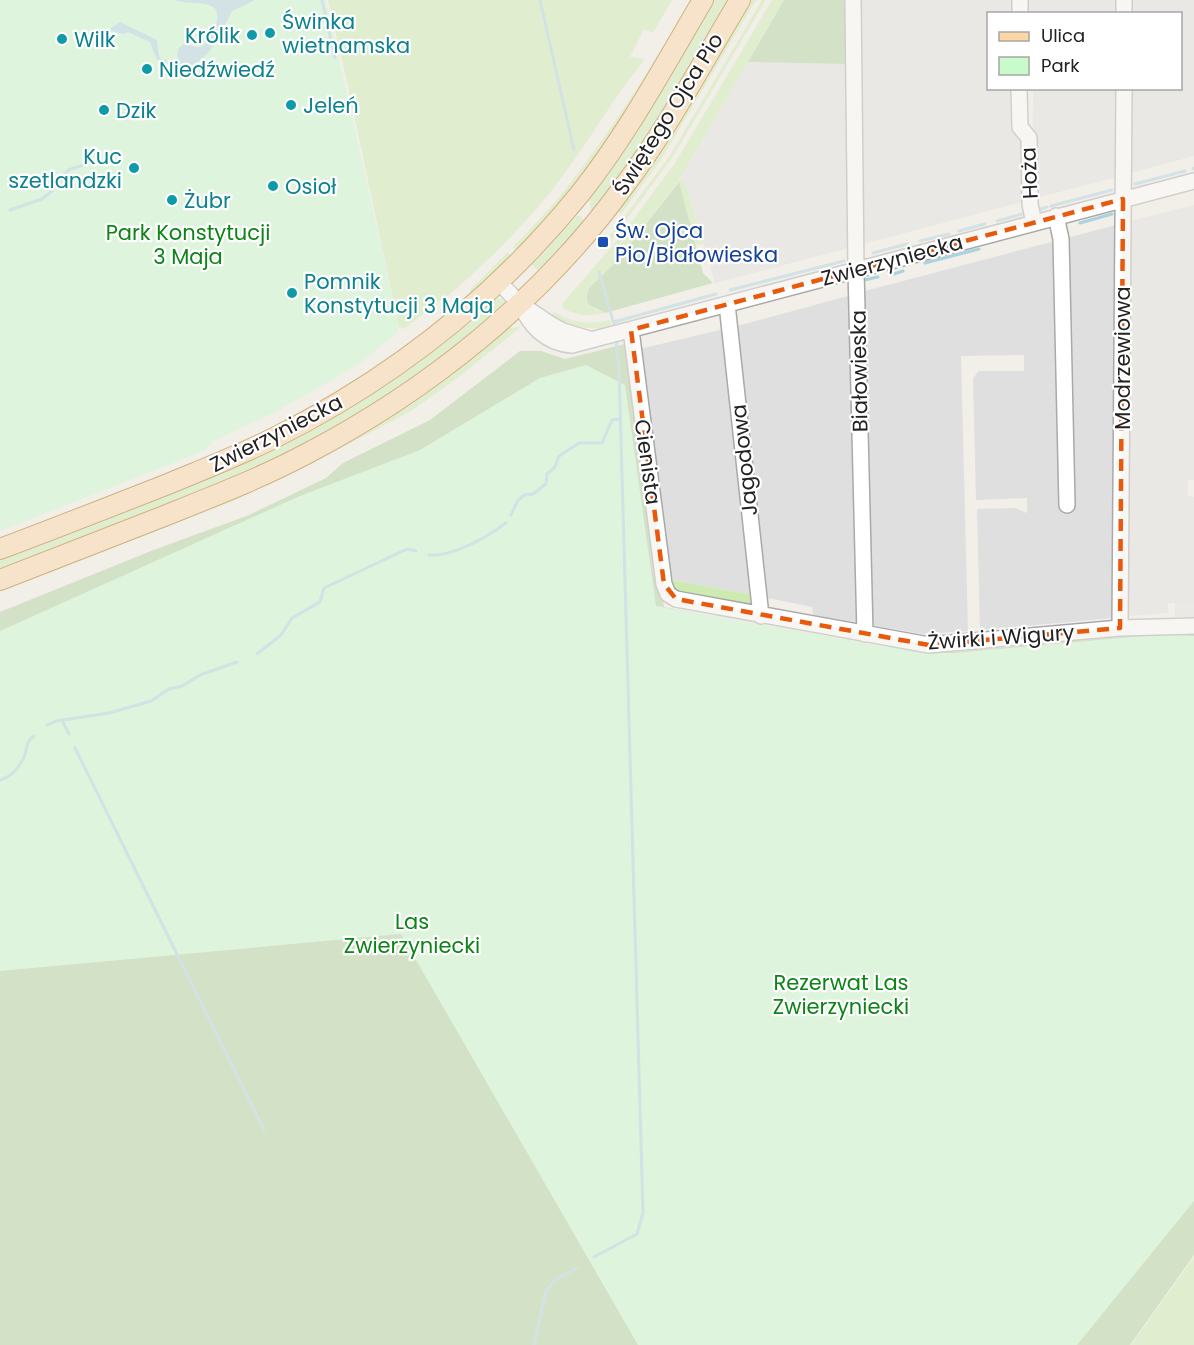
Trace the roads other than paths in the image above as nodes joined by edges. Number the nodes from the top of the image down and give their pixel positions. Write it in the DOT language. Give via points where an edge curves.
graph roads {
  1 [pos="703,0"];
  2 [pos="740,0"];
  3 [pos="853,0"];
  4 [pos="1019,90"];
  5 [pos="1124,90"];
  6 [pos="1194,181"];
  7 [pos="579,195"];
  8 [pos="1123,199"];
  9 [pos="600,216"];
  10 [pos="1056,216"];
  11 [pos="1034,223"];
  12 [pos="856,270"];
  13 [pos="499,282"];
  14 [pos="519,303"];
  15 [pos="728,304"];
  16 [pos="622,332"];
  17 [pos="1067,505"];
  18 [pos="0,549"];
  19 [pos="0,580"];
  20 [pos="668,594"];
  21 [pos="761,616"];
  22 [pos="1194,626"];
  23 [pos="1120,628"];
  24 [pos="865,634"];
  1 -- 7 [label="main road, Świętego Ojca Pio" via="637,112"];
  2 -- 9 [label="main road, Świętego Ojca Pio" via="654,145"];
  3 -- 12 [label="street, Białowieska"];
  4 -- 11 [label="street, Hoża" via="1020,127 1029,138"];
  5 -- 8 [label="street, Modrzewiowa"];
  6 -- 8 [label="street, Zwierzyniecka"];
  7 -- 9 [label="main road" via="584,212 590,217"];
  7 -- 13 [label="main road, Świętego Ojca Pio"];
  8 -- 10 [label="street, Zwierzyniecka"];
  8 -- 23 [label="street, Modrzewiowa"];
  9 -- 14 [label="main road, Świętego Ojca Pio"];
  10 -- 11 [label="street, Zwierzyniecka"];
  10 -- 17 [label="street" via="1061,239"];
  11 -- 12 [label="street, Zwierzyniecka"];
  12 -- 15 [label="street, Zwierzyniecka"];
  12 -- 24 [label="street, Białowieska"];
  13 -- 14 [label="street, Zwierzyniecka"];
  13 -- 18 [label="main road, Zwierzyniecka" via="432,339 318,416 225,461"];
  14 -- 16 [label="street, Zwierzyniecka" via="530,323 561,344 572,345"];
  14 -- 19 [label="main road, Zwierzyniecka" via="423,383 352,429 201,501"];
  15 -- 16 [label="street, Zwierzyniecka"];
  15 -- 21 [label="street, Jagodowa"];
  16 -- 20 [label="street, Cienista"];
  20 -- 21 [label="street, Żwirki i Wigury" via="676,599"];
  21 -- 24 [label="street, Żwirki i Wigury"];
  22 -- 23 [label="street, Żwirki i Wigury"];
  23 -- 24 [label="street, Żwirki i Wigury" via="928,645"];
}
